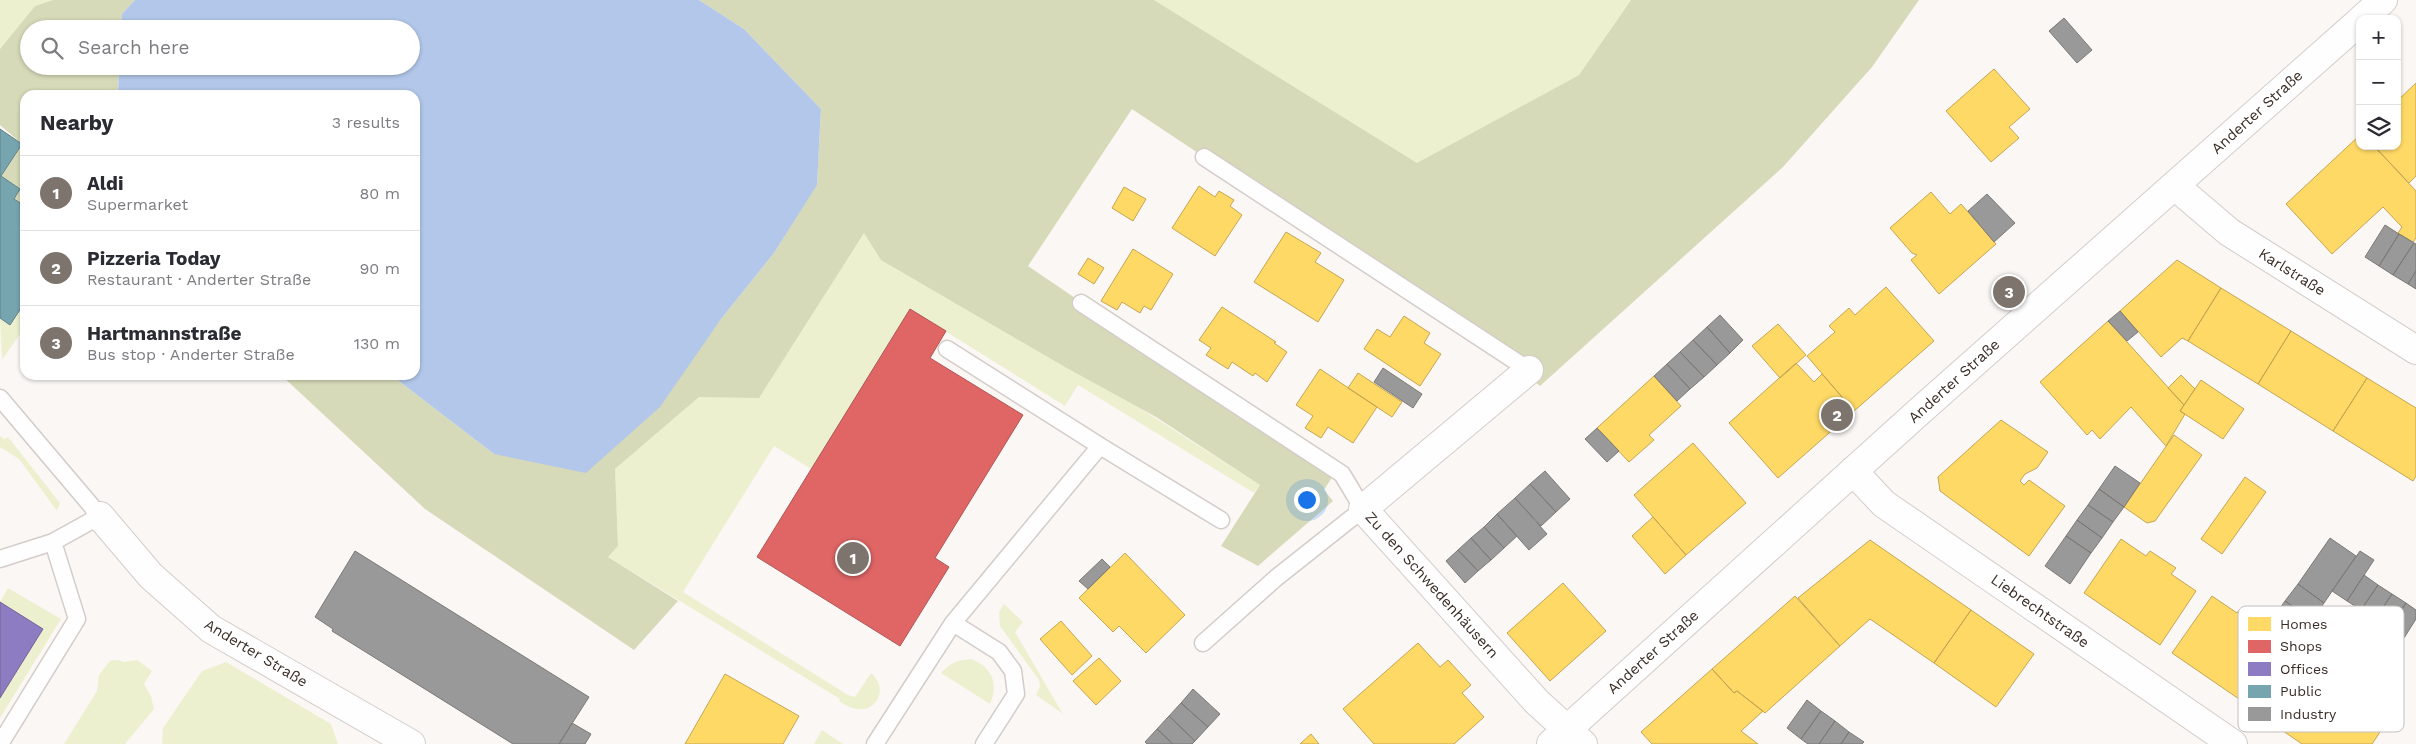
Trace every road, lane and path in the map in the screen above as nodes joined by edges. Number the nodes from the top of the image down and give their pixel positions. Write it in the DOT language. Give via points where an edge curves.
graph roads {
  1 [pos="2383,0"];
  2 [pos="2366,15"];
  3 [pos="2356,24"];
  4 [pos="1204,157"];
  5 [pos="2175,186"];
  6 [pos="1081,303"];
  7 [pos="947,349"];
  8 [pos="2416,350"];
  9 [pos="1529,370"];
  10 [pos="0,398"];
  11 [pos="1100,446"];
  12 [pos="1853,471"];
  13 [pos="1363,509"];
  14 [pos="100,516"];
  15 [pos="1221,520"];
  16 [pos="52,542"];
  17 [pos="0,559"];
  18 [pos="953,623"];
  19 [pos="1203,643"];
  20 [pos="1567,739"];
  21 [pos="0,744"];
  22 [pos="411,744"];
  23 [pos="875,744"];
  24 [pos="984,744"];
  25 [pos="2233,744"];
  1 -- 2 [label="street, Anderter Straße"];
  3 -- 5 [label="street, Anderter Straße"];
  4 -- 9 [label="lane"];
  5 -- 8 [label="street, Karlstraße" via="2229,232"];
  5 -- 12 [label="street, Anderter Straße"];
  6 -- 13 [label="lane" via="1342,474"];
  7 -- 11 [label="lane"];
  9 -- 13 [label="street, Zu den Schwedenhäusern"];
  10 -- 14 [label="lane"];
  11 -- 15 [label="lane"];
  11 -- 18 [label="lane"];
  12 -- 20 [label="street, Anderter Straße"];
  12 -- 25 [label="street, Liebrechtstraße" via="1884,504"];
  13 -- 19 [label="lane" via="1276,578"];
  13 -- 20 [label="street, Zu den Schwedenhäusern"];
  14 -- 16 [label="lane"];
  14 -- 22 [label="street, Anderter Straße" via="151,576 211,629"];
  16 -- 17 [label="lane"];
  16 -- 21 [label="lane" via="77,619"];
  18 -- 23 [label="lane"];
  18 -- 24 [label="lane" via="998,652 1013,671 1016,694"];
}
